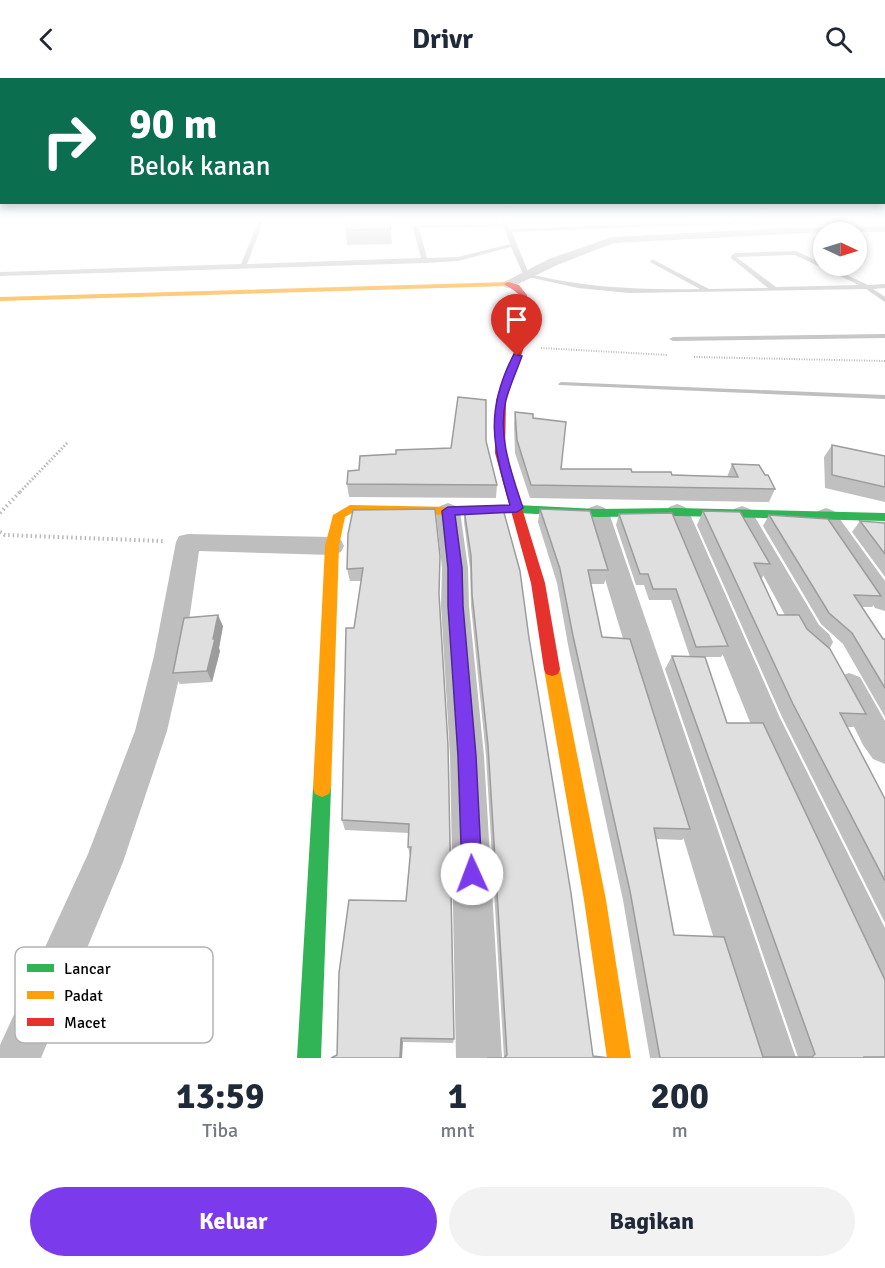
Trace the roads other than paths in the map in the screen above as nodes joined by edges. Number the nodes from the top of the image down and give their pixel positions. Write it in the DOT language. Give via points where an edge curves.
graph roads {
  1 [pos="302,266"];
  2 [pos="522,266"];
  3 [pos="545,266"];
  4 [pos="661,266"];
  5 [pos="745,266"];
  6 [pos="242,268"];
  7 [pos="0,274"];
  8 [pos="526,275"];
  9 [pos="846,276"];
  10 [pos="507,284"];
  11 [pos="885,286"];
  12 [pos="867,287"];
  13 [pos="774,290"];
  14 [pos="708,291"];
  15 [pos="0,299"];
  16 [pos="885,300"];
  17 [pos="885,336"];
  18 [pos="673,339"];
  19 [pos="517,508"];
  20 [pos="448,511"];
  21 [pos="677,512"];
  22 [pos="597,513"];
  23 [pos="742,514"];
  24 [pos="826,516"];
  25 [pos="885,517"];
  26 [pos="332,546"];
  27 [pos="885,601"];
  28 [pos="885,748"];
  29 [pos="67,947"];
  30 [pos="885,973"];
  31 [pos="25,1043"];
  32 [pos="18,1058"];
  33 [pos="309,1058"];
  34 [pos="479,1058"];
  35 [pos="619,1058"];
  36 [pos="772,1058"];
  1 -- 6 [label="lane"];
  2 -- 8 [label="lane"];
  3 -- 8 [label="street"];
  4 -- 14 [label="lane"];
  5 -- 13 [label="lane"];
  6 -- 7 [label="lane"];
  8 -- 10 [label="street"];
  8 -- 14 [label="lane" via="594,290"];
  9 -- 12 [label="lane"];
  10 -- 15 [label="street"];
  10 -- 19 [label="street" via="523,295 516,363 499,414 500,453"];
  11 -- 12 [label="lane"];
  12 -- 13 [label="lane"];
  12 -- 16 [label="lane"];
  13 -- 14 [label="lane"];
  17 -- 18 [label="lane"];
  19 -- 20 [label="street"];
  19 -- 22 [label="street"];
  19 -- 35 [label="street" via="538,583"];
  20 -- 26 [label="street" via="350,509 339,515"];
  20 -- 34 [label="street" via="467,756"];
  21 -- 22 [label="street"];
  21 -- 23 [label="street"];
  21 -- 30 [label="street" via="768,727"];
  22 -- 36 [label="street"];
  23 -- 24 [label="street"];
  23 -- 28 [label="street" via="809,633 831,653"];
  24 -- 25 [label="street"];
  24 -- 27 [label="street"];
  26 -- 29 [label="street" via="188,542 169,656 151,732 104,862"];
  26 -- 33 [label="street"];
  31 -- 32 [label="street"];
}
